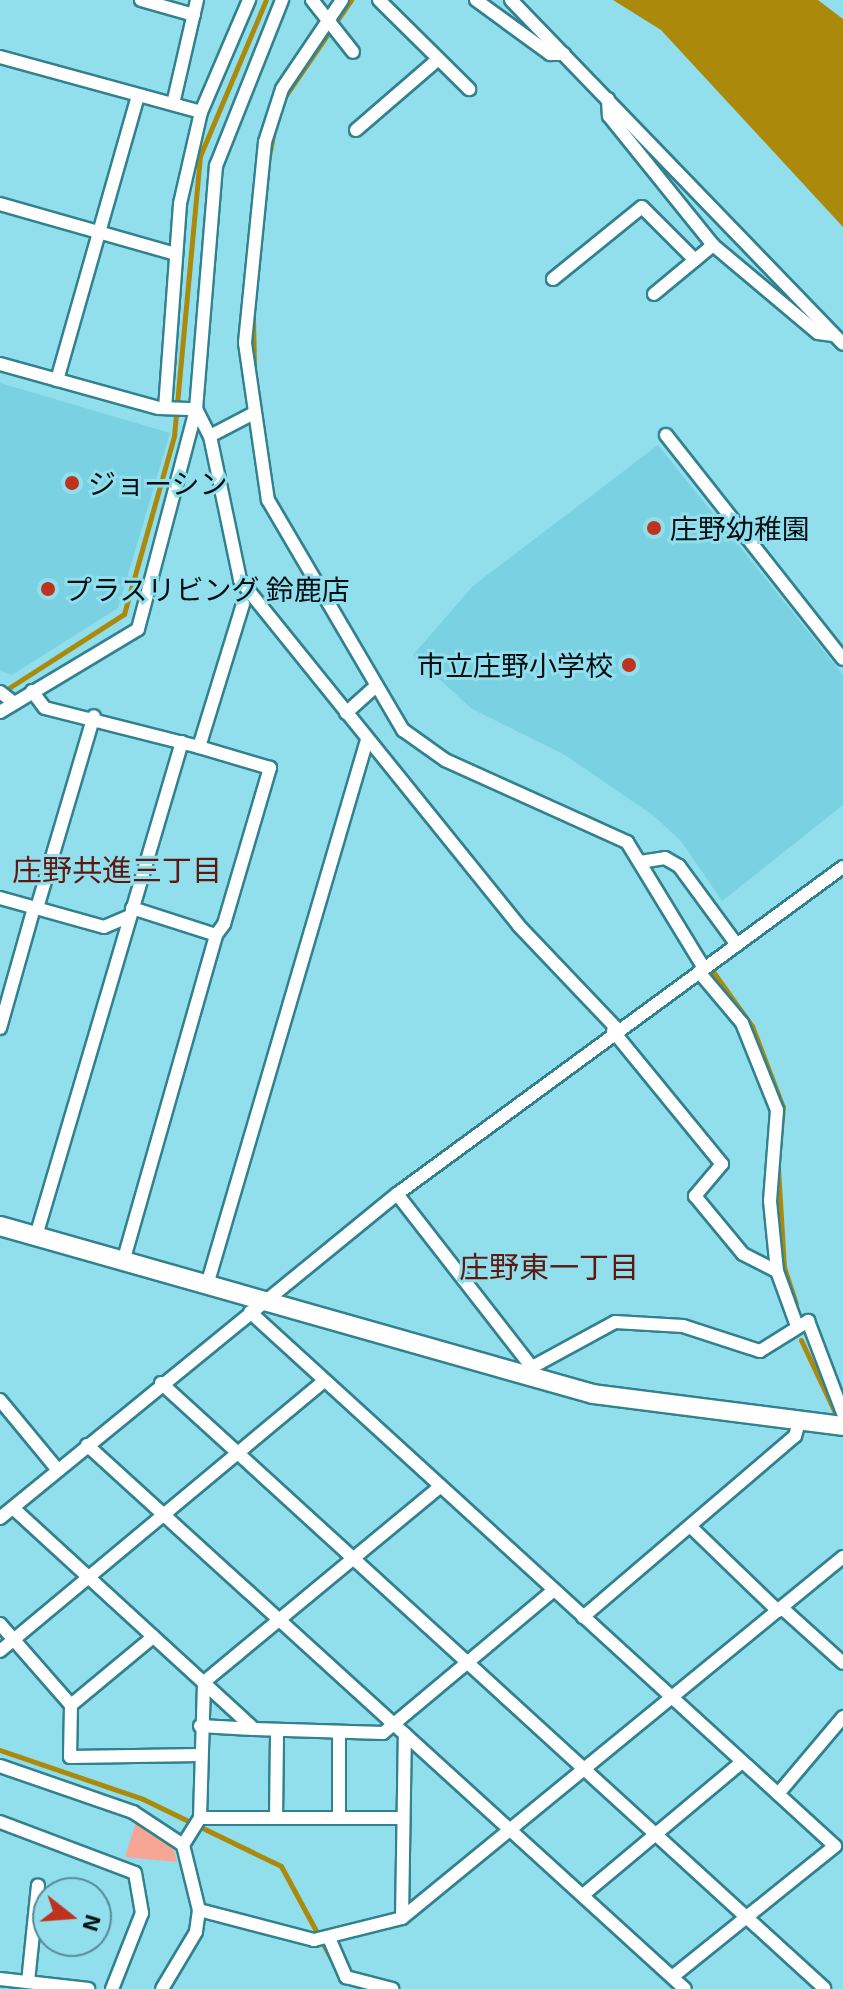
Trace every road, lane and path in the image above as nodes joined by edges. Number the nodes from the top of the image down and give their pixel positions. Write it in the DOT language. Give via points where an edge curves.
graph roads {
  1 [pos="141,0"];
  2 [pos="197,0"];
  3 [pos="249,0"];
  4 [pos="282,0"];
  5 [pos="312,0"];
  6 [pos="342,0"];
  7 [pos="379,0"];
  8 [pos="476,0"];
  9 [pos="511,0"];
  10 [pos="194,15"];
  11 [pos="329,22"];
  12 [pos="353,52"];
  13 [pos="564,54"];
  14 [pos="0,57"];
  15 [pos="437,60"];
  16 [pos="469,89"];
  17 [pos="138,95"];
  18 [pos="608,99"];
  19 [pos="173,104"];
  20 [pos="201,112"];
  21 [pos="356,130"];
  22 [pos="0,204"];
  23 [pos="99,232"];
  24 [pos="713,245"];
  25 [pos="176,254"];
  26 [pos="695,260"];
  27 [pos="553,279"];
  28 [pos="654,294"];
  29 [pos="838,340"];
  30 [pos="0,364"];
  31 [pos="57,380"];
  32 [pos="165,407"];
  33 [pos="194,408"];
  34 [pos="252,414"];
  35 [pos="666,435"];
  36 [pos="210,436"];
  37 [pos="243,604"];
  38 [pos="843,659"];
  39 [pos="376,686"];
  40 [pos="32,691"];
  41 [pos="0,692"];
  42 [pos="13,702"];
  43 [pos="0,712"];
  44 [pos="346,713"];
  45 [pos="94,716"];
  46 [pos="367,740"];
  47 [pos="182,742"];
  48 [pos="199,747"];
  49 [pos="640,862"];
  50 [pos="843,867"];
  51 [pos="0,898"];
  52 [pos="36,908"];
  53 [pos="131,912"];
  54 [pos="216,935"];
  55 [pos="737,945"];
  56 [pos="705,967"];
  57 [pos="0,1028"];
  58 [pos="615,1030"];
  59 [pos="397,1194"];
  60 [pos="0,1226"];
  61 [pos="36,1236"];
  62 [pos="123,1262"];
  63 [pos="777,1271"];
  64 [pos="207,1285"];
  65 [pos="257,1306"];
  66 [pos="802,1324"];
  67 [pos="534,1371"];
  68 [pos="324,1381"];
  69 [pos="161,1383"];
  70 [pos="0,1400"];
  71 [pos="843,1413"];
  72 [pos="799,1423"];
  73 [pos="834,1426"];
  74 [pos="87,1445"];
  75 [pos="237,1454"];
  76 [pos="57,1469"];
  77 [pos="440,1487"];
  78 [pos="13,1508"];
  79 [pos="162,1516"];
  80 [pos="0,1518"];
  81 [pos="691,1527"];
  82 [pos="843,1557"];
  83 [pos="355,1559"];
  84 [pos="88,1579"];
  85 [pos="554,1590"];
  86 [pos="780,1610"];
  87 [pos="583,1617"];
  88 [pos="279,1621"];
  89 [pos="0,1624"];
  90 [pos="153,1637"];
  91 [pos="14,1639"];
  92 [pos="0,1651"];
  93 [pos="468,1663"];
  94 [pos="843,1663"];
  95 [pos="204,1682"];
  96 [pos="672,1700"];
  97 [pos="71,1705"];
  98 [pos="843,1717"];
  99 [pos="200,1726"];
  100 [pos="254,1729"];
  101 [pos="277,1730"];
  102 [pos="400,1730"];
  103 [pos="339,1732"];
  104 [pos="200,1755"];
  105 [pos="742,1762"];
  106 [pos="0,1766"];
  107 [pos="587,1773"];
  108 [pos="778,1794"];
  109 [pos="276,1818"];
  110 [pos="339,1818"];
  111 [pos="403,1818"];
  112 [pos="198,1821"];
  113 [pos="0,1822"];
  114 [pos="513,1833"];
  115 [pos="657,1835"];
  116 [pos="186,1843"];
  117 [pos="839,1850"];
  118 [pos="583,1895"];
  119 [pos="199,1910"];
  120 [pos="745,1917"];
  121 [pos="402,1918"];
  122 [pos="329,1938"];
  123 [pos="32,1944"];
  124 [pos="672,1977"];
  125 [pos="0,1979"];
  126 [pos="28,1982"];
  127 [pos="824,1988"];
  128 [pos="88,1989"];
  129 [pos="112,1989"];
  130 [pos="162,1989"];
  131 [pos="392,1989"];
  132 [pos="685,1989"];
  1 -- 10 [label="street"];
  2 -- 10 [label="street"];
  3 -- 20 [label="street"];
  4 -- 33 [label="street" via="216,166"];
  5 -- 11 [label="street"];
  6 -- 11 [label="street"];
  7 -- 15 [label="street"];
  8 -- 13 [label="street" via="550,54"];
  9 -- 13 [label="street"];
  10 -- 19 [label="street"];
  11 -- 12 [label="street"];
  11 -- 34 [label="street" via="282,89 265,142 245,343"];
  13 -- 18 [label="street"];
  14 -- 17 [label="street"];
  15 -- 16 [label="street"];
  15 -- 21 [label="street"];
  17 -- 19 [label="street"];
  17 -- 23 [label="street"];
  18 -- 24 [label="street" via="609,116"];
  18 -- 29 [label="street"];
  19 -- 20 [label="street"];
  20 -- 25 [label="street"];
  22 -- 23 [label="street"];
  23 -- 25 [label="street"];
  23 -- 31 [label="street"];
  24 -- 26 [label="street"];
  24 -- 29 [label="street" via="818,333"];
  25 -- 32 [label="street"];
  26 -- 27 [label="street" via="642,207"];
  26 -- 28 [label="street"];
  30 -- 31 [label="street"];
  31 -- 32 [label="street"];
  32 -- 33 [label="street"];
  33 -- 36 [label="street"];
  33 -- 40 [label="street" via="138,629"];
  34 -- 36 [label="street"];
  34 -- 39 [label="street" via="268,500"];
  35 -- 38 [label="street"];
  36 -- 44 [label="street" via="240,580"];
  37 -- 48 [label="street"];
  39 -- 44 [label="street"];
  39 -- 49 [label="street" via="415,742 627,842"];
  40 -- 42 [label="street"];
  40 -- 45 [label="street" via="45,708"];
  41 -- 42 [label="street"];
  42 -- 43 [label="street"];
  44 -- 46 [label="street"];
  45 -- 47 [label="street"];
  45 -- 52 [label="street"];
  46 -- 58 [label="street" via="519,926"];
  46 -- 64 [label="street"];
  47 -- 48 [label="street"];
  47 -- 53 [label="street"];
  48 -- 54 [label="street" via="270,768"];
  49 -- 55 [label="street" via="656,857 679,866"];
  49 -- 56 [label="street"];
  50 -- 55 [label="street"];
  51 -- 52 [label="street"];
  52 -- 53 [label="street" via="104,927"];
  52 -- 57 [label="street"];
  53 -- 54 [label="street"];
  53 -- 61 [label="street"];
  54 -- 62 [label="street"];
  55 -- 56 [label="street"];
  56 -- 58 [label="street"];
  56 -- 63 [label="street" via="742,1023 777,1110 770,1176"];
  58 -- 59 [label="street"];
  58 -- 63 [label="street" via="722,1164 695,1196 743,1254"];
  59 -- 65 [label="street"];
  59 -- 67 [label="street"];
  60 -- 61 [label="street"];
  61 -- 62 [label="street"];
  62 -- 64 [label="street"];
  63 -- 66 [label="street"];
  64 -- 65 [label="street"];
  65 -- 67 [label="street"];
  65 -- 68 [label="street"];
  65 -- 69 [label="street"];
  66 -- 67 [label="street" via="760,1351 683,1326 615,1322"];
  66 -- 71 [label="street"];
  67 -- 72 [label="street" via="660,1407"];
  68 -- 75 [label="street"];
  68 -- 77 [label="street"];
  69 -- 74 [label="street"];
  69 -- 75 [label="street"];
  70 -- 76 [label="street"];
  72 -- 73 [label="street"];
  72 -- 81 [label="street" via="795,1436"];
  74 -- 76 [label="street"];
  74 -- 79 [label="street"];
  75 -- 79 [label="street"];
  75 -- 83 [label="street"];
  76 -- 78 [label="street"];
  77 -- 83 [label="street"];
  77 -- 85 [label="street"];
  78 -- 80 [label="street"];
  78 -- 84 [label="street"];
  79 -- 84 [label="street"];
  79 -- 88 [label="street"];
  81 -- 86 [label="street"];
  81 -- 87 [label="street"];
  82 -- 86 [label="street"];
  83 -- 88 [label="street"];
  83 -- 93 [label="street"];
  84 -- 90 [label="street"];
  84 -- 91 [label="street"];
  85 -- 87 [label="street"];
  85 -- 93 [label="street"];
  86 -- 94 [label="street"];
  86 -- 96 [label="street"];
  87 -- 96 [label="street"];
  88 -- 95 [label="street"];
  88 -- 102 [label="street"];
  89 -- 91 [label="street"];
  90 -- 95 [label="street"];
  90 -- 97 [label="street"];
  91 -- 92 [label="street"];
  91 -- 97 [label="street"];
  93 -- 102 [label="street"];
  93 -- 107 [label="street"];
  95 -- 99 [label="street"];
  95 -- 100 [label="street"];
  96 -- 105 [label="street"];
  96 -- 107 [label="street"];
  97 -- 104 [label="street" via="70,1757"];
  98 -- 108 [label="street"];
  99 -- 100 [label="street"];
  99 -- 104 [label="street"];
  100 -- 101 [label="street"];
  101 -- 103 [label="street"];
  101 -- 109 [label="street"];
  102 -- 103 [label="street"];
  102 -- 111 [label="street"];
  102 -- 114 [label="street"];
  103 -- 110 [label="street"];
  104 -- 112 [label="street"];
  105 -- 108 [label="street"];
  105 -- 115 [label="street"];
  106 -- 116 [label="street" via="133,1812"];
  107 -- 114 [label="street"];
  107 -- 115 [label="street"];
  108 -- 117 [label="street"];
  109 -- 110 [label="street"];
  109 -- 112 [label="street"];
  110 -- 111 [label="street"];
  111 -- 121 [label="street"];
  112 -- 116 [label="street"];
  113 -- 129 [label="street" via="135,1873 142,1913"];
  114 -- 118 [label="street"];
  114 -- 121 [label="street"];
  115 -- 118 [label="street"];
  115 -- 120 [label="street"];
  116 -- 119 [label="street"];
  117 -- 120 [label="street"];
  118 -- 124 [label="street"];
  119 -- 122 [label="street" via="314,1940"];
  119 -- 130 [label="street" via="196,1932"];
  120 -- 124 [label="street"];
  120 -- 127 [label="street"];
  121 -- 122 [label="street"];
  122 -- 131 [label="street" via="346,1977"];
  123 -- 126 [label="street"];
  124 -- 132 [label="street"];
  125 -- 126 [label="street"];
  126 -- 128 [label="street"];
}
